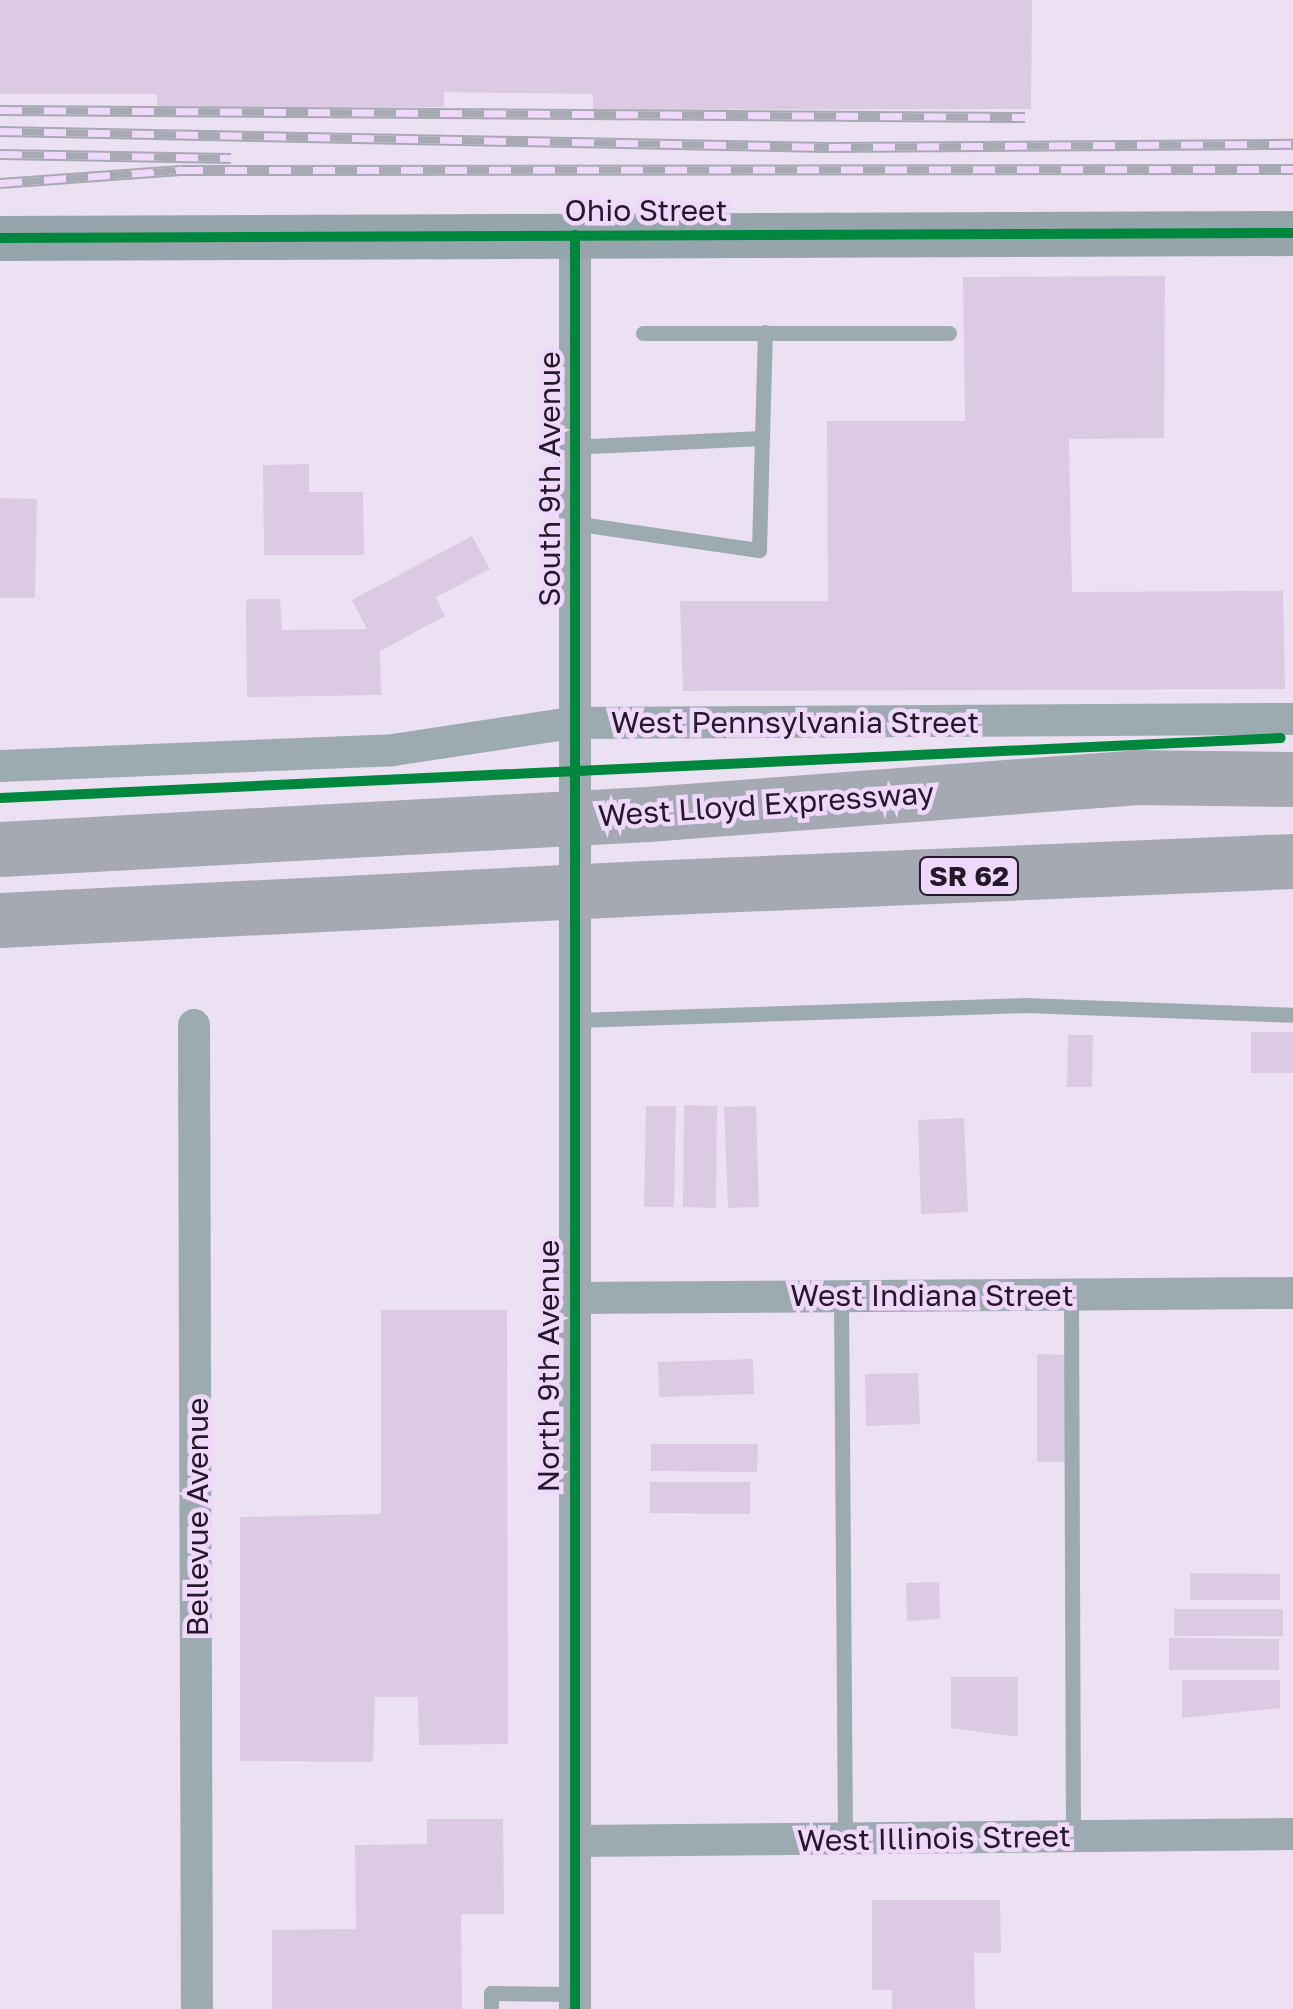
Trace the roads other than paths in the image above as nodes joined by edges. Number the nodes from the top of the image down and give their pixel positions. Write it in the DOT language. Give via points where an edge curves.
graph roads {
  1 [pos="1293,233"];
  2 [pos="575,235"];
  3 [pos="0,238"];
  4 [pos="764,332"];
  5 [pos="643,333"];
  6 [pos="949,333"];
  7 [pos="762,438"];
  8 [pos="574,448"];
  9 [pos="573,523"];
  10 [pos="1293,719"];
  11 [pos="572,723"];
  12 [pos="0,766"];
  13 [pos="1293,778"];
  14 [pos="0,848"];
  15 [pos="1293,861"];
  16 [pos="0,920"];
  17 [pos="1293,1015"];
  18 [pos="576,1020"];
  19 [pos="194,1025"];
  20 [pos="1293,1292"];
  21 [pos="1070,1294"];
  22 [pos="841,1296"];
  23 [pos="572,1298"];
  24 [pos="1293,1834"];
  25 [pos="1074,1837"];
  26 [pos="845,1840"];
  27 [pos="576,1841"];
  28 [pos="575,2001"];
  29 [pos="197,2009"];
  30 [pos="491,2009"];
  1 -- 2 [label="street, Ohio Street"];
  2 -- 3 [label="street, Ohio Street"];
  2 -- 8 [label="street, South 9th Avenue"];
  4 -- 5 [label="lane"];
  4 -- 6 [label="lane"];
  4 -- 7 [label="lane"];
  7 -- 8 [label="lane"];
  7 -- 9 [label="lane" via="760,550"];
  8 -- 9 [label="street, South 9th Avenue"];
  9 -- 11 [label="street, South 9th Avenue"];
  10 -- 11 [label="street, West Pennsylvania Street"];
  11 -- 12 [label="street, West Pennsylvania Street" via="393,750"];
  11 -- 18 [label="street, North 9th Avenue"];
  13 -- 14 [label="highway, West Lloyd Expressway, bridge" via="1135,777 647,814"];
  15 -- 16 [label="highway, SR 62, bridge"];
  17 -- 18 [label="lane" via="1024,1005"];
  18 -- 23 [label="street, North 9th Avenue"];
  19 -- 29 [label="street, Bellevue Avenue"];
  20 -- 21 [label="street, West Indiana Street"];
  21 -- 22 [label="street, West Indiana Street"];
  21 -- 25 [label="lane"];
  22 -- 23 [label="street, West Indiana Street"];
  22 -- 26 [label="lane"];
  23 -- 27 [label="street, North 9th Avenue"];
  24 -- 25 [label="street, West Illinois Street"];
  25 -- 26 [label="street, West Illinois Street"];
  26 -- 27 [label="street, West Illinois Street"];
  27 -- 28 [label="street, North 9th Avenue"];
  28 -- 30 [label="lane" via="491,1993"];
}
